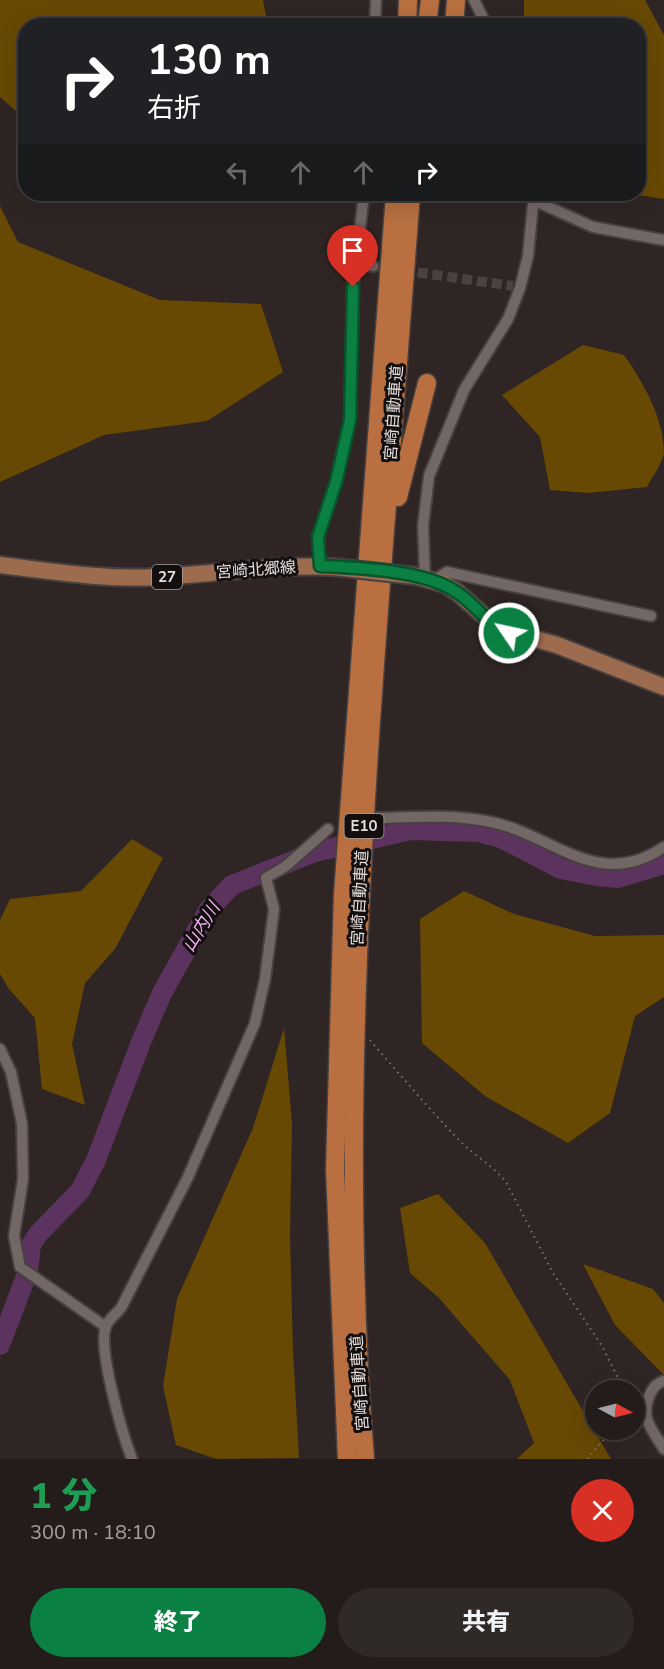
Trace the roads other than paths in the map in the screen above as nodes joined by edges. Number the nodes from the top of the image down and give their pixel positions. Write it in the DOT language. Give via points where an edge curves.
graph roads {
  1 [pos="376,0"];
  2 [pos="408,0"];
  3 [pos="430,0"];
  4 [pos="456,0"];
  5 [pos="474,0"];
  6 [pos="375,18"];
  7 [pos="407,18"];
  8 [pos="428,18"];
  9 [pos="455,18"];
  10 [pos="483,18"];
  11 [pos="363,201"];
  12 [pos="394,201"];
  13 [pos="410,201"];
  14 [pos="533,201"];
  15 [pos="541,201"];
  16 [pos="664,240"];
  17 [pos="356,263"];
  18 [pos="373,266"];
  19 [pos="427,383"];
  20 [pos="0,565"];
  21 [pos="327,567"];
  22 [pos="425,578"];
  23 [pos="651,616"];
  24 [pos="374,672"];
  25 [pos="664,687"];
  26 [pos="376,818"];
  27 [pos="328,829"];
  28 [pos="664,847"];
  29 [pos="0,1049"];
  30 [pos="106,1327"];
  31 [pos="664,1381"];
  32 [pos="664,1449"];
  33 [pos="132,1459"];
  34 [pos="347,1459"];
  35 [pos="365,1459"];
  1 -- 6 [label="street"];
  2 -- 7 [label="highway"];
  3 -- 8 [label="highway"];
  4 -- 9 [label="highway"];
  5 -- 10 [label="street"];
  11 -- 17 [label="street"];
  12 -- 34 [label="highway, 宮崎自動車道 / E10" via="342,906 336,1168"];
  13 -- 24 [label="highway, 宮崎自動車道 / E10"];
  14 -- 22 [label="street" via="528,256 508,319 464,390 436,452 424,500"];
  15 -- 16 [label="street" via="593,227"];
  17 -- 18 [label="street"];
  17 -- 21 [label="street" via="350,420 318,537"];
  19 -- 24 [label="highway" via="398,494 384,636"];
  20 -- 21 [label="main road, 宮崎北郷線 / 27" via="105,577 153,578 295,566"];
  21 -- 22 [label="main road, 宮崎北郷線 / 27, bridge"];
  22 -- 23 [label="street" via="447,572"];
  22 -- 25 [label="main road, 宮崎北郷線 / 27" via="457,592 499,629 557,645"];
  24 -- 35 [label="highway, 宮崎自動車道 / E10" via="356,971 352,1126 356,1349"];
  26 -- 28 [label="street" via="445,816 492,822 570,855 605,864 641,860"];
  27 -- 30 [label="street" via="267,878 274,909 255,1023 188,1177 121,1308"];
  29 -- 30 [label="street" via="16,1091 22,1124 23,1179 14,1236 20,1267"];
  30 -- 33 [label="street" via="105,1353 122,1434"];
  31 -- 32 [label="street" via="653,1387 645,1418"];
}
